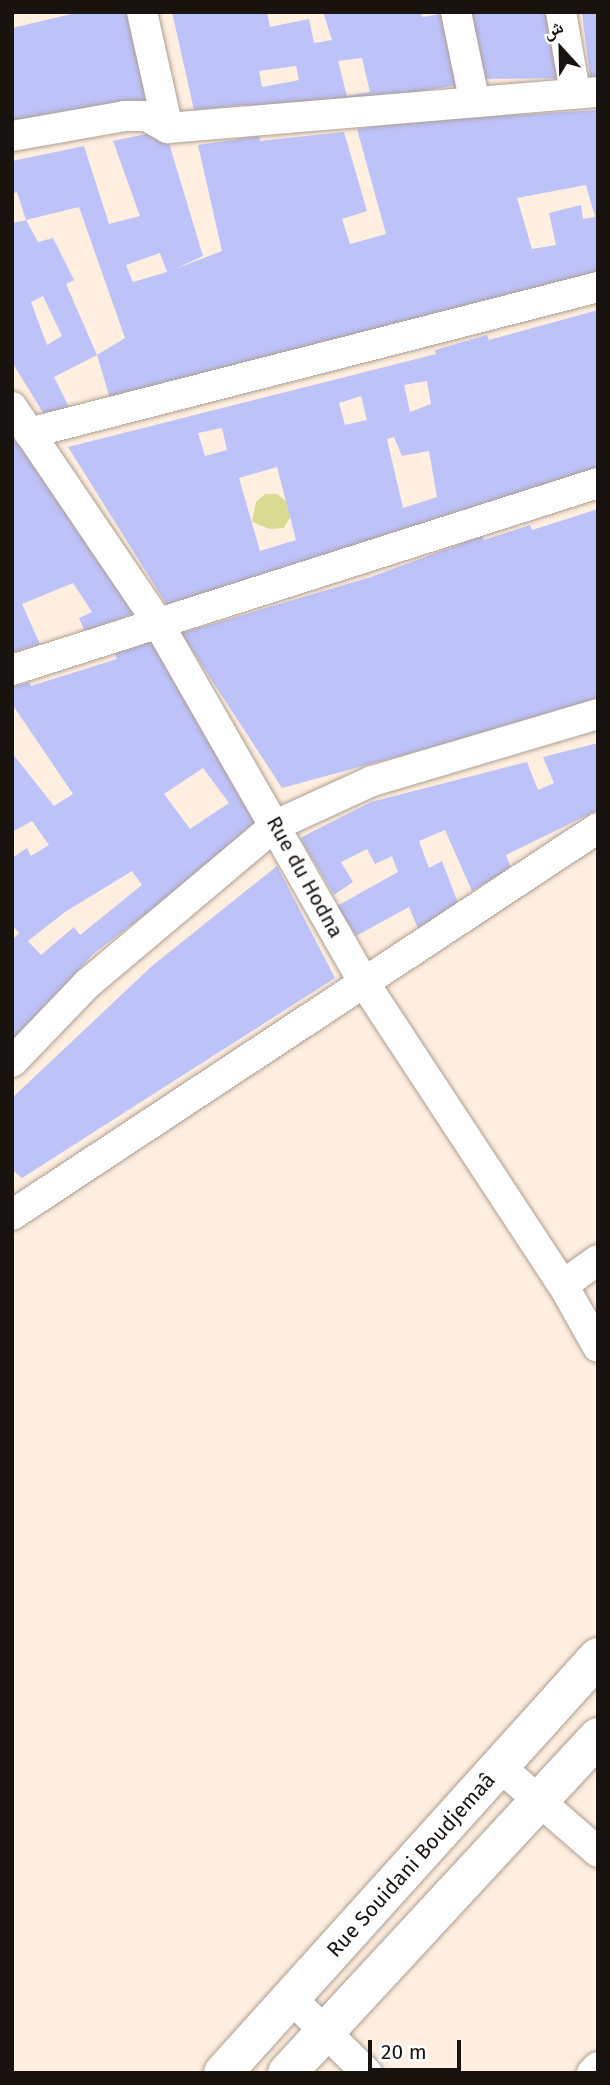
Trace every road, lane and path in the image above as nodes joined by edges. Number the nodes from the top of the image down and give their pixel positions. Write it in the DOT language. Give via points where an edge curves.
graph roads {
  1 [pos="142,12"];
  2 [pos="456,12"];
  3 [pos="561,12"];
  4 [pos="587,92"];
  5 [pos="474,99"];
  6 [pos="168,128"];
  7 [pos="12,136"];
  8 [pos="598,287"];
  9 [pos="12,407"];
  10 [pos="29,433"];
  11 [pos="598,484"];
  12 [pos="158,623"];
  13 [pos="12,670"];
  14 [pos="598,714"];
  15 [pos="276,825"];
  16 [pos="598,828"];
  17 [pos="365,984"];
  18 [pos="12,1062"];
  19 [pos="18,1203"];
  20 [pos="598,1260"];
  21 [pos="563,1285"];
  22 [pos="598,1347"];
  23 [pos="598,1657"];
  24 [pos="598,1737"];
  25 [pos="499,1766"];
  26 [pos="541,1802"];
  27 [pos="598,1852"];
  28 [pos="292,1999"];
  29 [pos="326,2031"];
  30 [pos="598,2067"];
  31 [pos="223,2073"];
  32 [pos="287,2073"];
  33 [pos="367,2073"];
  34 [pos="592,2073"];
  1 -- 6 [label="street"];
  2 -- 5 [label="street"];
  3 -- 4 [label="street"];
  4 -- 5 [label="street"];
  5 -- 6 [label="street"];
  6 -- 7 [label="street" via="146,116 124,116"];
  8 -- 10 [label="street"];
  9 -- 10 [label="street, Rue du Hodna"];
  10 -- 12 [label="street, Rue du Hodna"];
  11 -- 12 [label="street"];
  12 -- 13 [label="street"];
  12 -- 15 [label="street, Rue du Hodna"];
  14 -- 15 [label="street" via="372,780"];
  15 -- 17 [label="street, Rue du Hodna"];
  15 -- 18 [label="street" via="87,984"];
  16 -- 17 [label="street"];
  17 -- 19 [label="street"];
  17 -- 21 [label="street, Rue du Hodna"];
  20 -- 21 [label="street"];
  21 -- 22 [label="street, Rue du Hodna"];
  23 -- 25 [label="main road, Rue Souidani Boudjemaâ"];
  24 -- 26 [label="main road"];
  25 -- 26 [label="street"];
  25 -- 28 [label="main road, Rue Souidani Boudjemaâ"];
  26 -- 27 [label="street"];
  26 -- 29 [label="main road"];
  28 -- 29 [label="street"];
  28 -- 31 [label="main road, Rue Souidani Boudjemaâ"];
  29 -- 32 [label="main road"];
  29 -- 33 [label="street"];
  30 -- 34 [label="street"];
}
